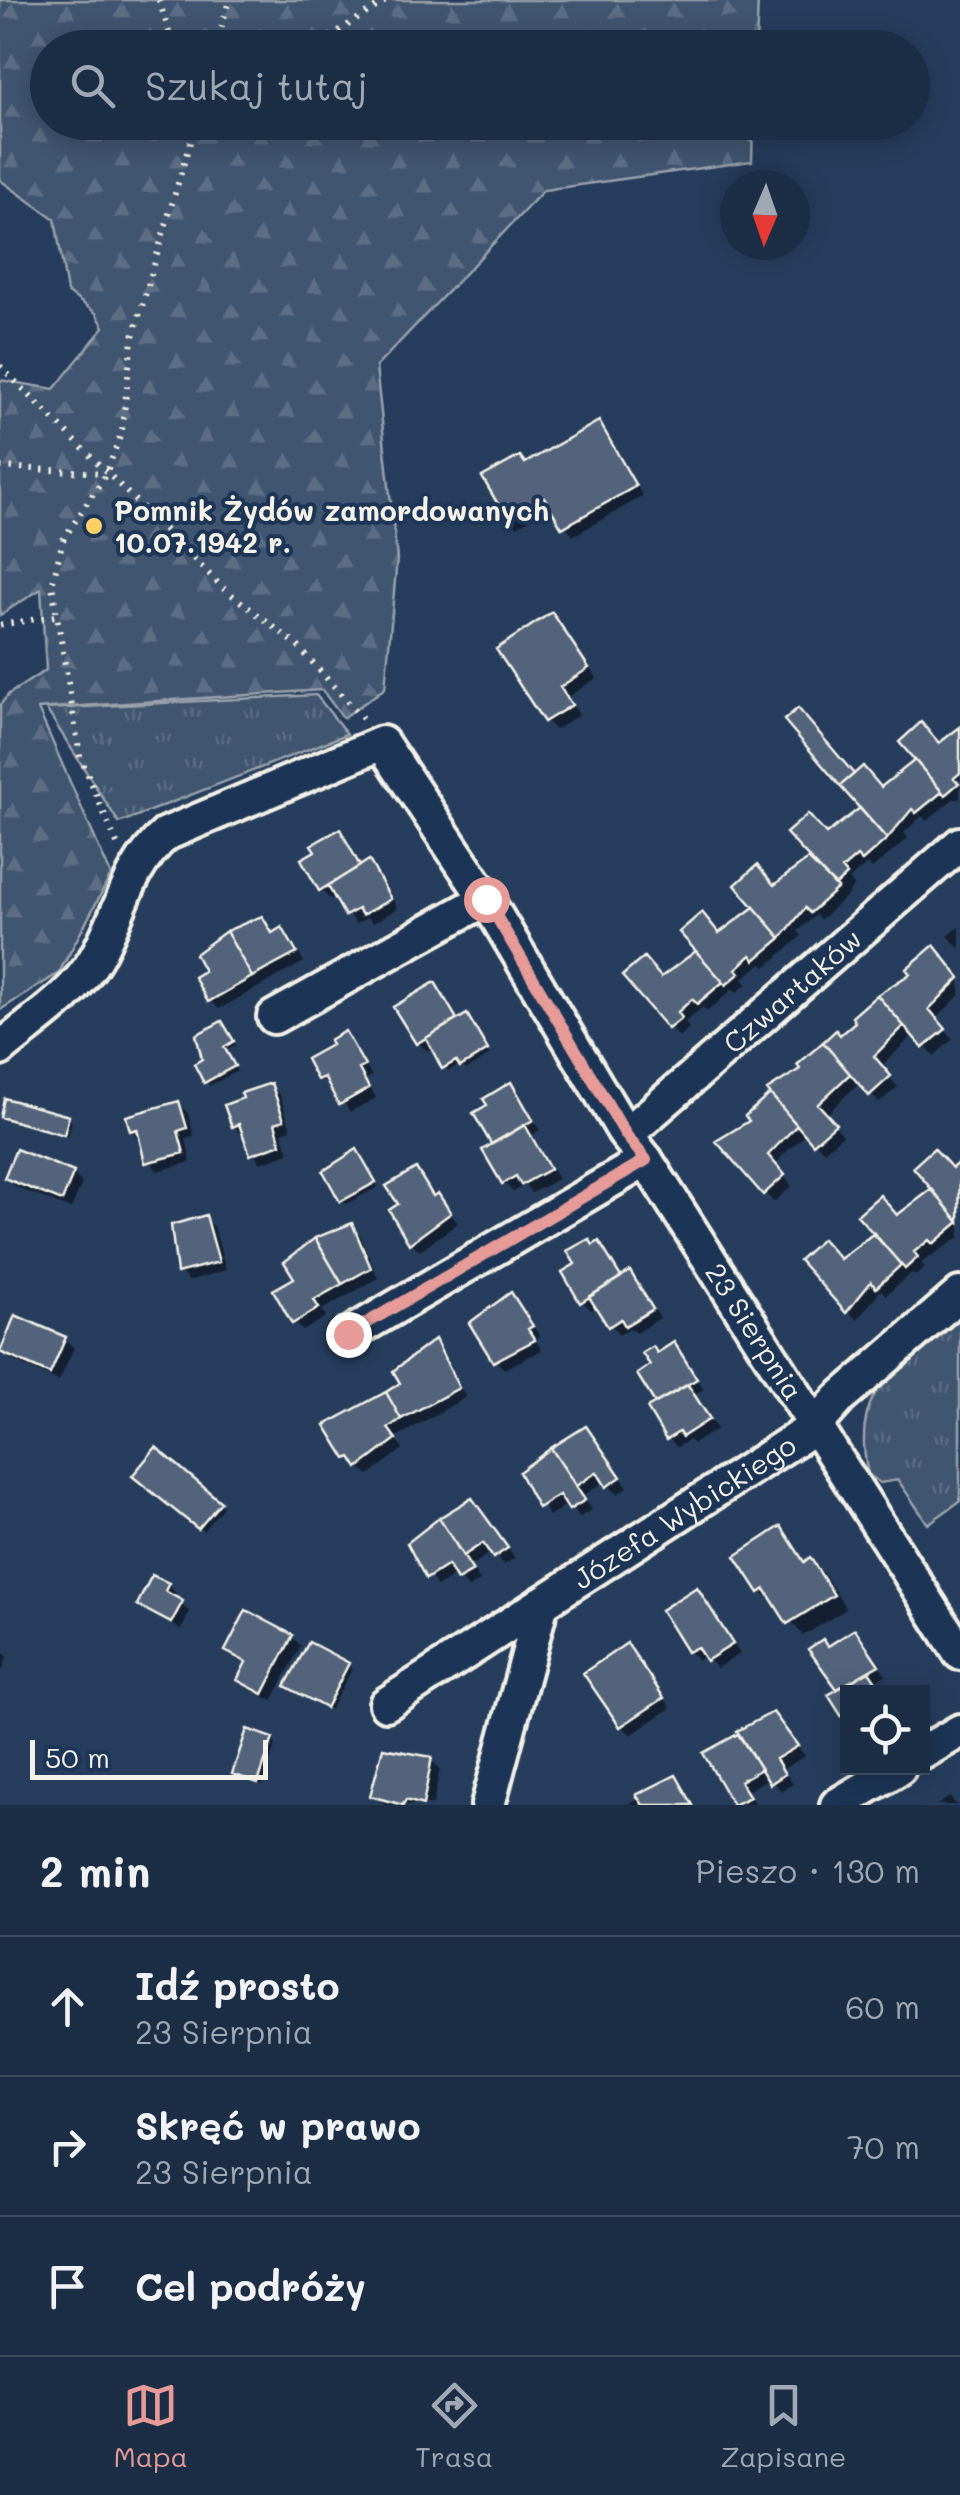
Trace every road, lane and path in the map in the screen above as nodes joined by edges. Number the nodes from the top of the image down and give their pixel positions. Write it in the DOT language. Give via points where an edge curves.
graph roads {
  1 [pos="159,0"];
  2 [pos="229,0"];
  3 [pos="387,0"];
  4 [pos="168,30"];
  5 [pos="221,30"];
  6 [pos="340,30"];
  7 [pos="191,140"];
  8 [pos="0,366"];
  9 [pos="0,467"];
  10 [pos="106,474"];
  11 [pos="55,616"];
  12 [pos="0,624"];
  13 [pos="382,743"];
  14 [pos="116,844"];
  15 [pos="960,844"];
  16 [pos="486,899"];
  17 [pos="274,1017"];
  18 [pos="0,1049"];
  19 [pos="636,1147"];
  20 [pos="960,1294"];
  21 [pos="348,1334"];
  22 [pos="813,1428"];
  23 [pos="542,1603"];
  24 [pos="960,1653"];
  25 [pos="386,1704"];
  26 [pos="960,1730"];
  27 [pos="930,1748"];
  28 [pos="887,1775"];
  29 [pos="488,1805"];
  30 [pos="837,1805"];
  1 -- 4 [label="path"];
  2 -- 5 [label="path"];
  3 -- 6 [label="path"];
  7 -- 10 [label="path" via="132,340 122,431"];
  8 -- 10 [label="path"];
  9 -- 10 [label="path"];
  10 -- 11 [label="path" via="63,540 52,585"];
  10 -- 13 [label="path" via="223,588 296,644"];
  11 -- 12 [label="path"];
  11 -- 14 [label="path" via="80,756"];
  13 -- 16 [label="street, 23 Sierpnia"];
  13 -- 18 [label="street" via="166,834 144,853 79,984"];
  15 -- 19 [label="street, Czwartaków"];
  16 -- 17 [label="street"];
  16 -- 19 [label="street, 23 Sierpnia"];
  19 -- 21 [label="street"];
  19 -- 22 [label="street, 23 Sierpnia"];
  20 -- 22 [label="street, Józefa Wybickiego"];
  22 -- 23 [label="street, Józefa Wybickiego"];
  22 -- 24 [label="street, 23 Sierpnia"];
  23 -- 25 [label="street, Józefa Wybickiego"];
  23 -- 29 [label="street"];
  26 -- 27 [label="street"];
  28 -- 30 [label="street"];
}
